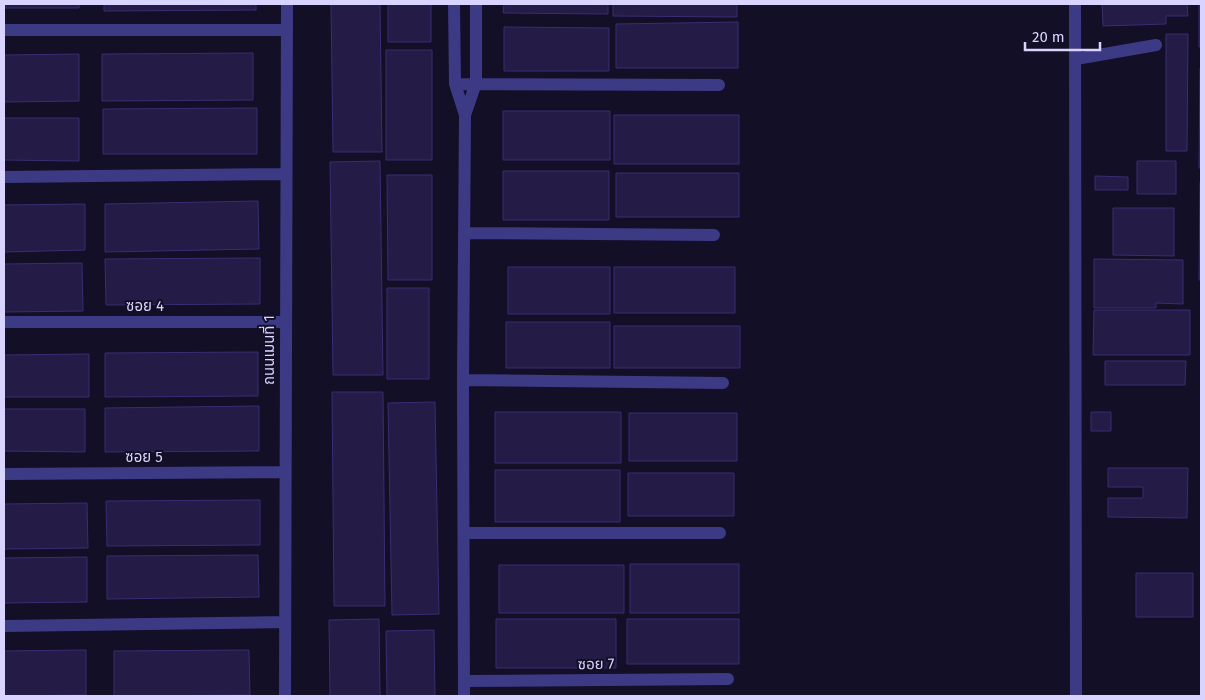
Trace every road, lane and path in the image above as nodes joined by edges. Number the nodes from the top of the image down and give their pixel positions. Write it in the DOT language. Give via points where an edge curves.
graph roads {
  1 [pos="287,4"];
  2 [pos="454,4"];
  3 [pos="476,4"];
  4 [pos="1075,4"];
  5 [pos="4,30"];
  6 [pos="287,30"];
  7 [pos="1156,45"];
  8 [pos="1076,59"];
  9 [pos="476,83"];
  10 [pos="455,84"];
  11 [pos="718,85"];
  12 [pos="465,115"];
  13 [pos="286,174"];
  14 [pos="4,177"];
  15 [pos="464,233"];
  16 [pos="714,235"];
  17 [pos="4,322"];
  18 [pos="286,322"];
  19 [pos="463,380"];
  20 [pos="723,383"];
  21 [pos="285,472"];
  22 [pos="4,474"];
  23 [pos="464,533"];
  24 [pos="720,533"];
  25 [pos="285,622"];
  26 [pos="4,626"];
  27 [pos="728,679"];
  28 [pos="464,681"];
  29 [pos="285,696"];
  30 [pos="464,696"];
  31 [pos="1076,696"];
  1 -- 6 [label="street, ถนนเมนที่ 1"];
  2 -- 10 [label="street"];
  3 -- 9 [label="street"];
  4 -- 8 [label="street"];
  5 -- 6 [label="street"];
  6 -- 13 [label="street, ถนนเมนที่ 1"];
  7 -- 8 [label="street"];
  8 -- 31 [label="street"];
  9 -- 10 [label="street"];
  9 -- 11 [label="street"];
  9 -- 12 [label="street"];
  10 -- 12 [label="street"];
  12 -- 15 [label="street"];
  13 -- 14 [label="street"];
  13 -- 18 [label="street, ถนนเมนที่ 1"];
  15 -- 16 [label="street"];
  15 -- 19 [label="street"];
  17 -- 18 [label="street, ซอย 4"];
  18 -- 21 [label="street, ถนนเมนที่ 1"];
  19 -- 20 [label="street"];
  19 -- 23 [label="street"];
  21 -- 22 [label="street, ซอย 5"];
  21 -- 25 [label="street, ถนนเมนที่ 1"];
  23 -- 24 [label="street"];
  23 -- 28 [label="street"];
  25 -- 26 [label="street"];
  25 -- 29 [label="street, ถนนเมนที่ 1"];
  27 -- 28 [label="street, ซอย 7"];
  28 -- 30 [label="street"];
}
